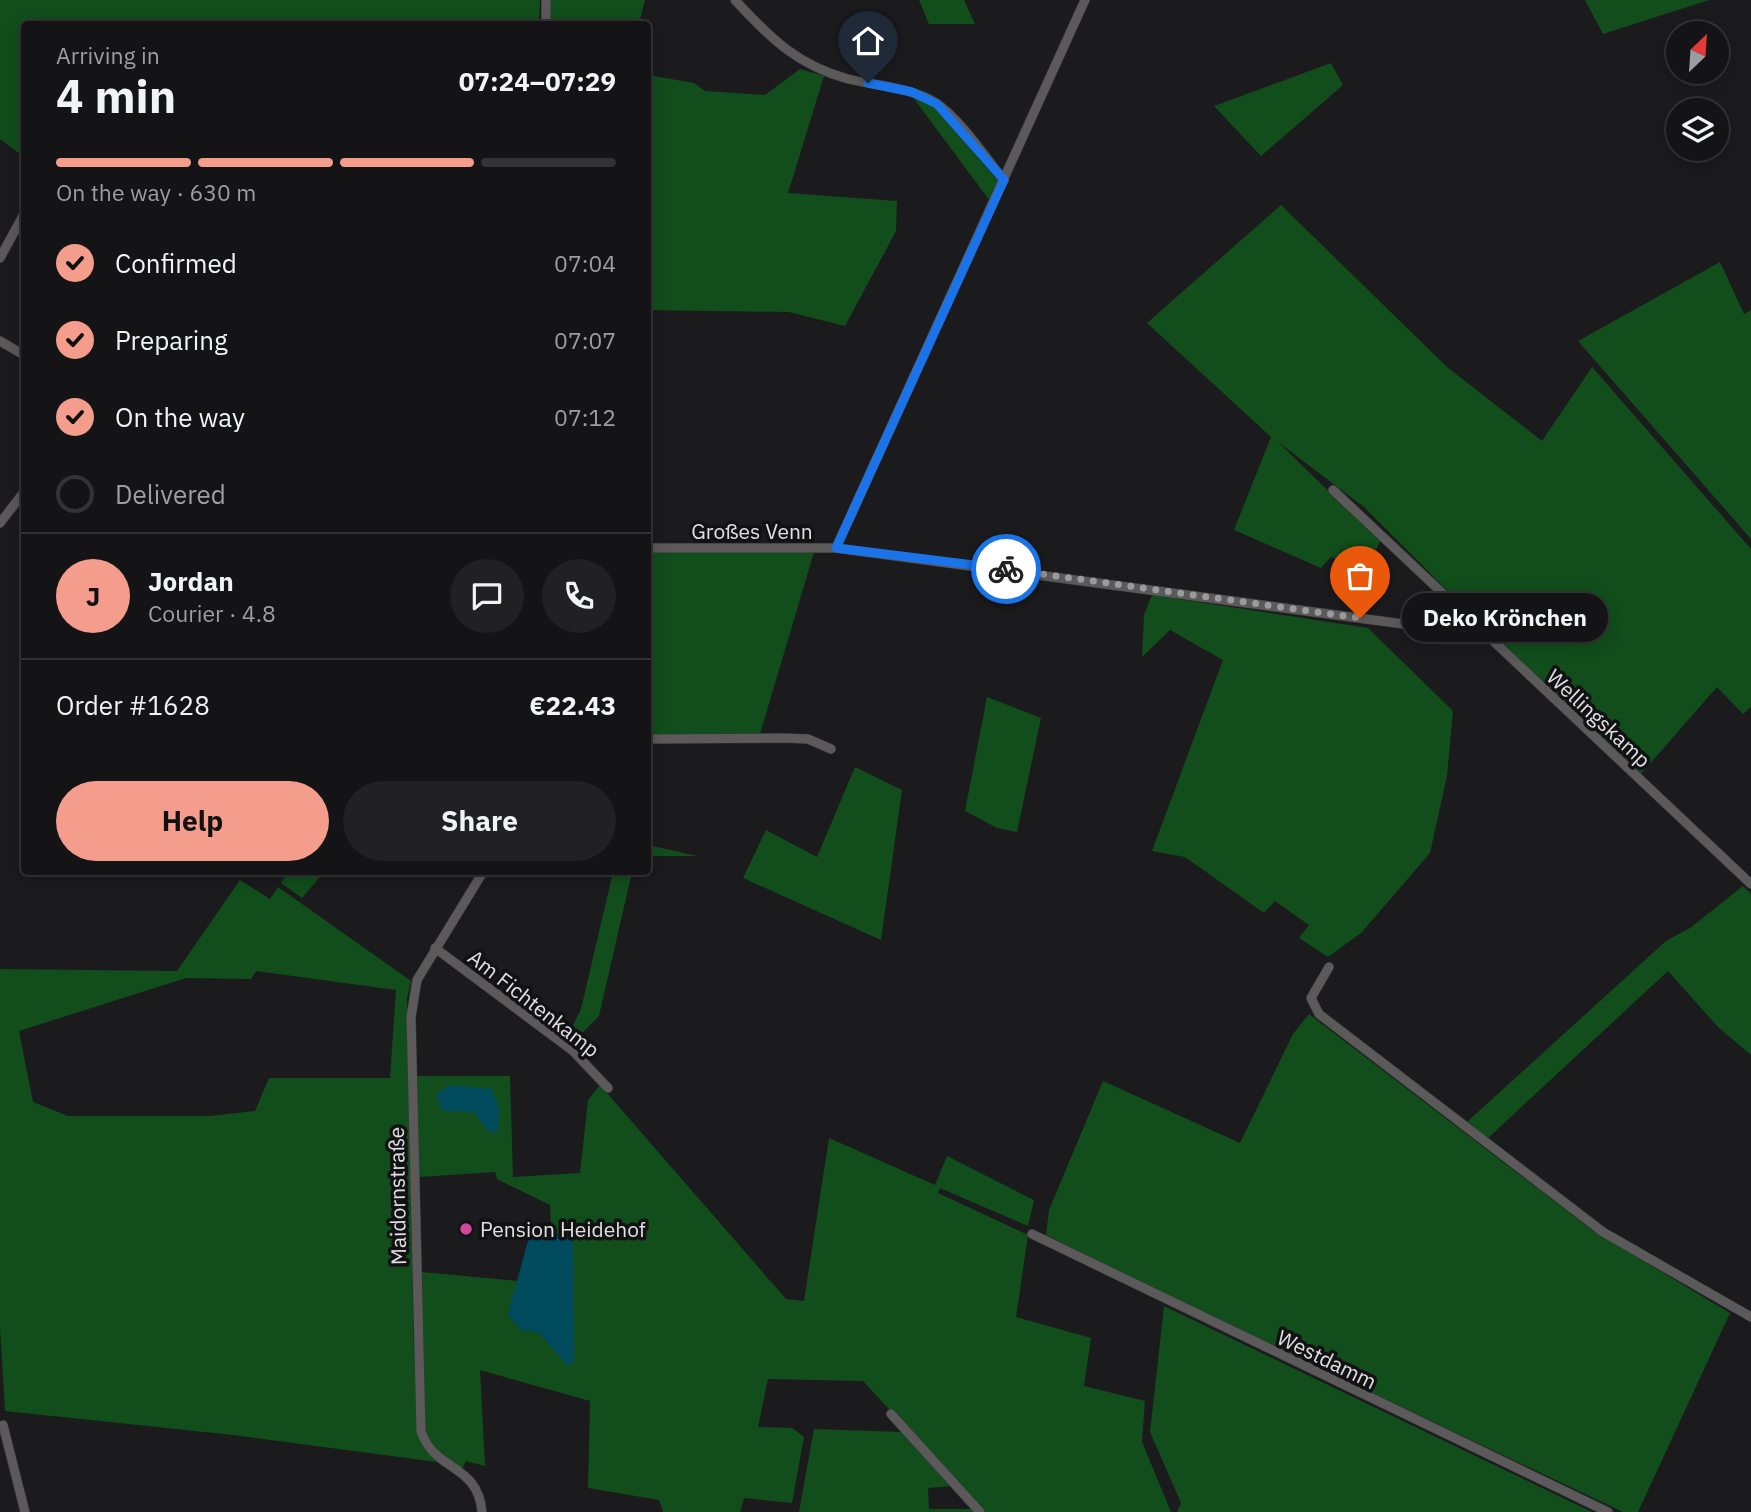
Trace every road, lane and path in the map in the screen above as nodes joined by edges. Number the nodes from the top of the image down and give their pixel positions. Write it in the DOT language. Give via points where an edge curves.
graph roads {
  1 [pos="546,0"];
  2 [pos="735,0"];
  3 [pos="1085,0"];
  4 [pos="546,21"];
  5 [pos="1004,180"];
  6 [pos="21,220"];
  7 [pos="0,258"];
  8 [pos="0,341"];
  9 [pos="21,353"];
  10 [pos="1333,490"];
  11 [pos="21,496"];
  12 [pos="0,523"];
  13 [pos="651,548"];
  14 [pos="836,548"];
  15 [pos="1480,628"];
  16 [pos="651,739"];
  17 [pos="831,749"];
  18 [pos="482,875"];
  19 [pos="1750,880"];
  20 [pos="435,948"];
  21 [pos="1329,967"];
  22 [pos="608,1088"];
  23 [pos="1032,1234"];
  24 [pos="1751,1317"];
  25 [pos="891,1414"];
  26 [pos="3,1425"];
  27 [pos="25,1512"];
  28 [pos="482,1512"];
  29 [pos="980,1512"];
  30 [pos="1608,1512"];
  1 -- 4 [label="street"];
  2 -- 5 [label="street" via="768,36 803,63 846,79 912,92 937,104"];
  3 -- 5 [label="street"];
  5 -- 14 [label="street"];
  6 -- 7 [label="street"];
  8 -- 9 [label="street"];
  10 -- 15 [label="street, Wellingskamp"];
  11 -- 12 [label="street"];
  13 -- 14 [label="street, Großes Venn"];
  14 -- 15 [label="street, Großes Venn" via="1463,632"];
  15 -- 19 [label="street, Wellingskamp"];
  16 -- 17 [label="street" via="808,739"];
  18 -- 20 [label="street, Maidornstraße"];
  20 -- 22 [label="street, Am Fichtenkamp" via="573,1051"];
  20 -- 28 [label="street, Maidornstraße" via="417,980 411,1017 421,1431 431,1451 475,1484"];
  21 -- 24 [label="street" via="1311,998 1319,1014 1603,1232"];
  23 -- 30 [label="street, Westdamm"];
  25 -- 29 [label="street"];
  26 -- 27 [label="street"];
}
